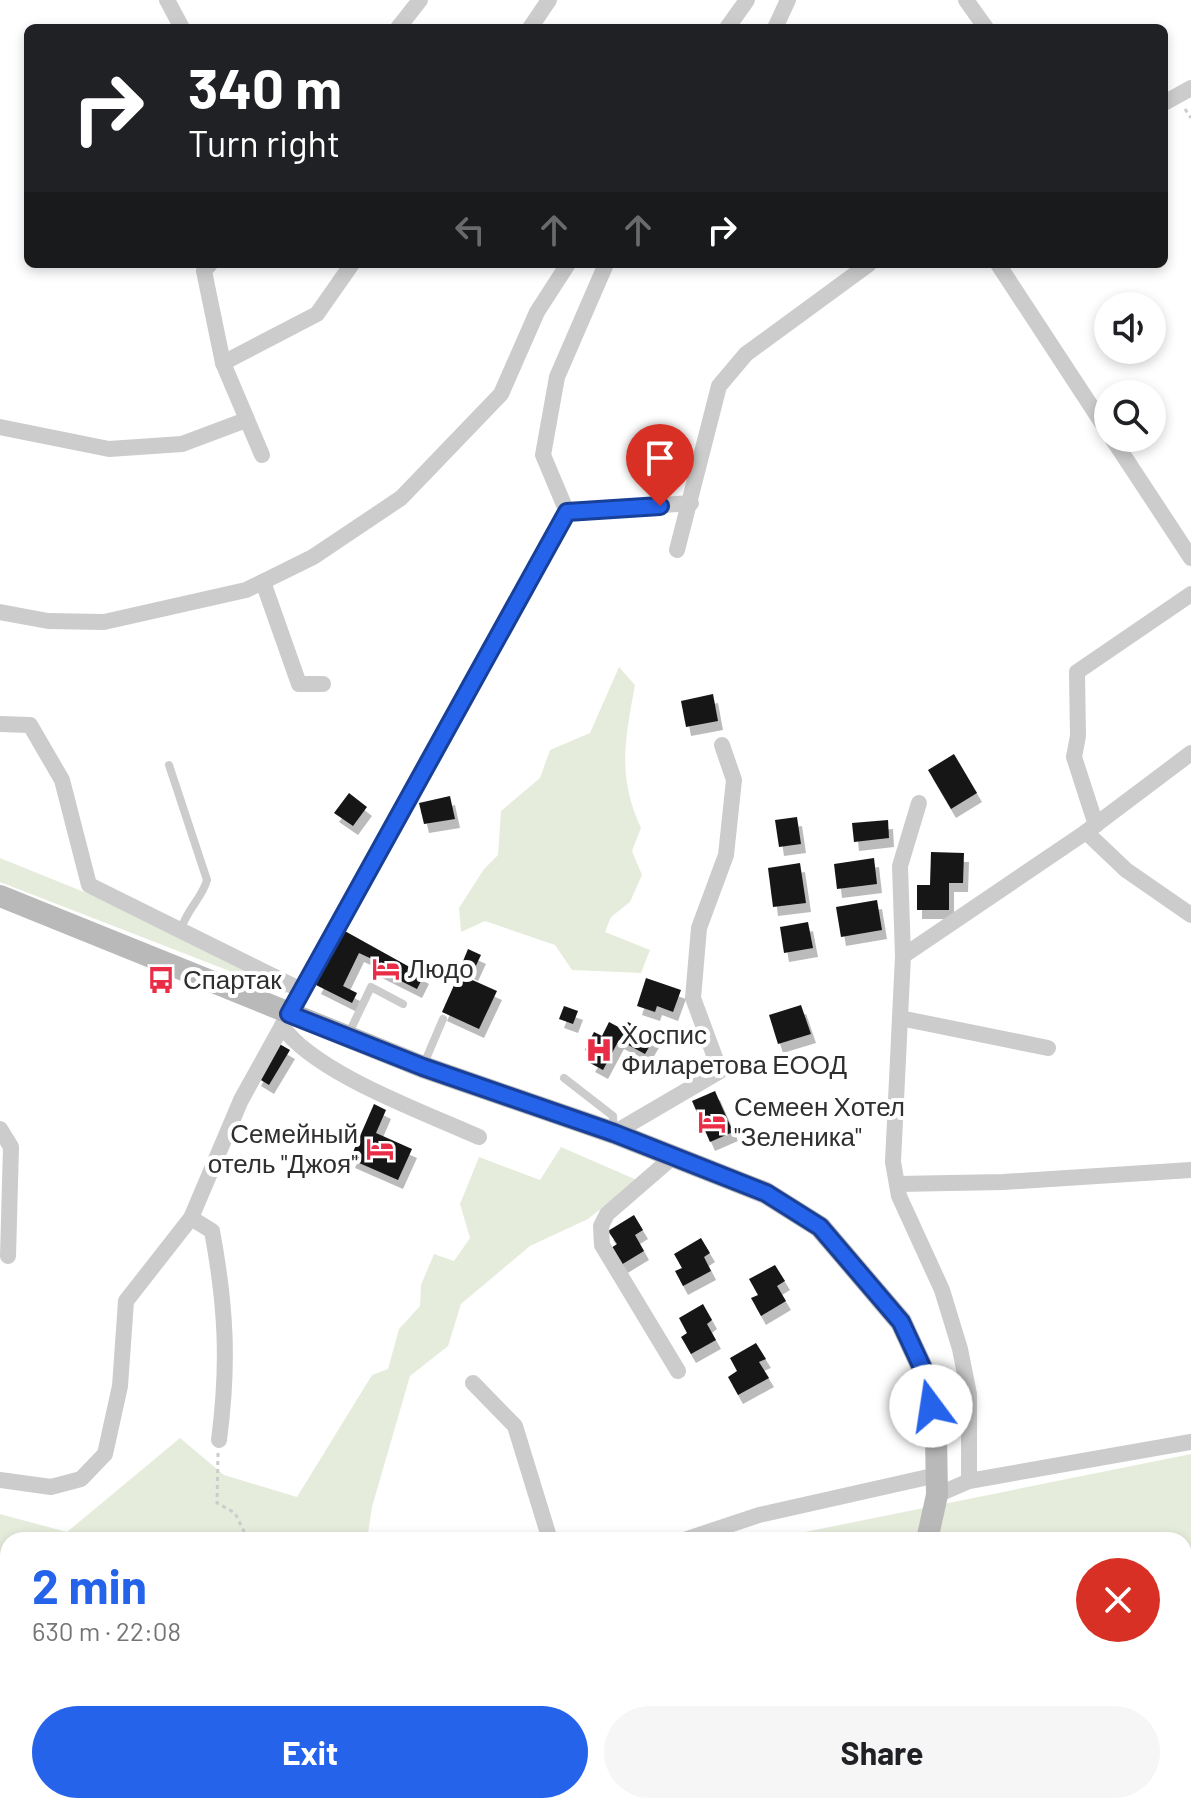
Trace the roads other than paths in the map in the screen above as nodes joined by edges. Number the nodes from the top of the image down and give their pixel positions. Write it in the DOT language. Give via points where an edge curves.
graph roads {
  1 [pos="167,0"];
  2 [pos="420,0"];
  3 [pos="549,0"];
  4 [pos="747,0"];
  5 [pos="788,0"];
  6 [pos="966,0"];
  7 [pos="180,24"];
  8 [pos="401,24"];
  9 [pos="533,24"];
  10 [pos="730,24"];
  11 [pos="777,24"];
  12 [pos="983,24"];
  13 [pos="1191,88"];
  14 [pos="1168,101"];
  15 [pos="207,268"];
  16 [pos="349,268"];
  17 [pos="565,268"];
  18 [pos="604,268"];
  19 [pos="864,268"];
  20 [pos="1001,268"];
  21 [pos="223,363"];
  22 [pos="1094,411"];
  23 [pos="246,420"];
  24 [pos="0,427"];
  25 [pos="1121,452"];
  26 [pos="262,455"];
  27 [pos="691,503"];
  28 [pos="567,512"];
  29 [pos="677,550"];
  30 [pos="1191,558"];
  31 [pos="263,582"];
  32 [pos="1191,594"];
  33 [pos="0,612"];
  34 [pos="323,684"];
  35 [pos="0,724"];
  36 [pos="722,745"];
  37 [pos="1191,753"];
  38 [pos="169,765"];
  39 [pos="919,803"];
  40 [pos="1091,828"];
  41 [pos="0,896"];
  42 [pos="1191,915"];
  43 [pos="181,929"];
  44 [pos="903,956"];
  45 [pos="301,990"];
  46 [pos="403,1004"];
  47 [pos="900,1018"];
  48 [pos="443,1019"];
  49 [pos="285,1020"];
  50 [pos="347,1036"];
  51 [pos="1048,1048"];
  52 [pos="423,1067"];
  53 [pos="564,1078"];
  54 [pos="0,1129"];
  55 [pos="614,1133"];
  56 [pos="479,1137"];
  57 [pos="5,1147"];
  58 [pos="674,1156"];
  59 [pos="1191,1170"];
  60 [pos="897,1184"];
  61 [pos="191,1218"];
  62 [pos="8,1256"];
  63 [pos="678,1371"];
  64 [pos="473,1383"];
  65 [pos="219,1440"];
  66 [pos="1191,1442"];
  67 [pos="0,1480"];
  68 [pos="969,1481"];
  69 [pos="937,1485"];
  70 [pos="548,1532"];
  71 [pos="708,1532"];
  72 [pos="928,1532"];
  1 -- 7 [label="street"];
  2 -- 8 [label="street"];
  3 -- 9 [label="street"];
  4 -- 10 [label="street"];
  5 -- 11 [label="street"];
  6 -- 12 [label="street"];
  13 -- 14 [label="street"];
  15 -- 21 [label="street"];
  16 -- 21 [label="street" via="317,314"];
  17 -- 31 [label="street" via="490,406 401,498 313,557"];
  18 -- 28 [label="street" via="557,377 543,455"];
  19 -- 27 [label="street" via="746,354 719,386"];
  20 -- 22 [label="street"];
  21 -- 23 [label="street"];
  23 -- 24 [label="street" via="182,444 109,449"];
  23 -- 26 [label="street"];
  25 -- 30 [label="street"];
  27 -- 28 [label="street"];
  27 -- 29 [label="street"];
  28 -- 45 [label="street"];
  31 -- 33 [label="street" via="104,622 48,621"];
  31 -- 34 [label="street" via="299,684"];
  32 -- 40 [label="street" via="1077,672 1074,757"];
  35 -- 43 [label="street" via="30,725 62,780 89,885"];
  36 -- 55 [label="street" via="734,780 728,840 699,928 693,998 720,1071"];
  37 -- 40 [label="street"];
  38 -- 43 [label="lane" via="207,880"];
  39 -- 44 [label="street" via="900,866"];
  40 -- 42 [label="street" via="1126,870"];
  40 -- 44 [label="street"];
  41 -- 49 [label="main road"];
  43 -- 45 [label="street"];
  44 -- 47 [label="street"];
  45 -- 49 [label="street"];
  46 -- 50 [label="lane" via="371,987"];
  47 -- 51 [label="street"];
  47 -- 60 [label="street" via="893,1162"];
  48 -- 52 [label="lane"];
  49 -- 50 [label="main road"];
  49 -- 56 [label="street" via="292,1041 357,1081"];
  49 -- 61 [label="street" via="241,1100"];
  50 -- 52 [label="main road"];
  52 -- 55 [label="main road"];
  53 -- 55 [label="lane" via="613,1116"];
  54 -- 57 [label="street"];
  55 -- 58 [label="main road"];
  57 -- 62 [label="street"];
  58 -- 63 [label="street" via="607,1214 601,1226 602,1245"];
  58 -- 69 [label="main road" via="766,1193 820,1227 901,1322 926,1376 936,1435"];
  59 -- 60 [label="street"];
  60 -- 68 [label="street" via="942,1290 960,1349 969,1394"];
  61 -- 65 [label="street" via="212,1231 225,1302 226,1386"];
  61 -- 67 [label="street" via="126,1301 120,1386 105,1454 81,1479 51,1487"];
  64 -- 70 [label="street" via="515,1426"];
  66 -- 68 [label="street"];
  68 -- 69 [label="street"];
  69 -- 71 [label="street" via="759,1515"];
  69 -- 72 [label="main road"];
}
